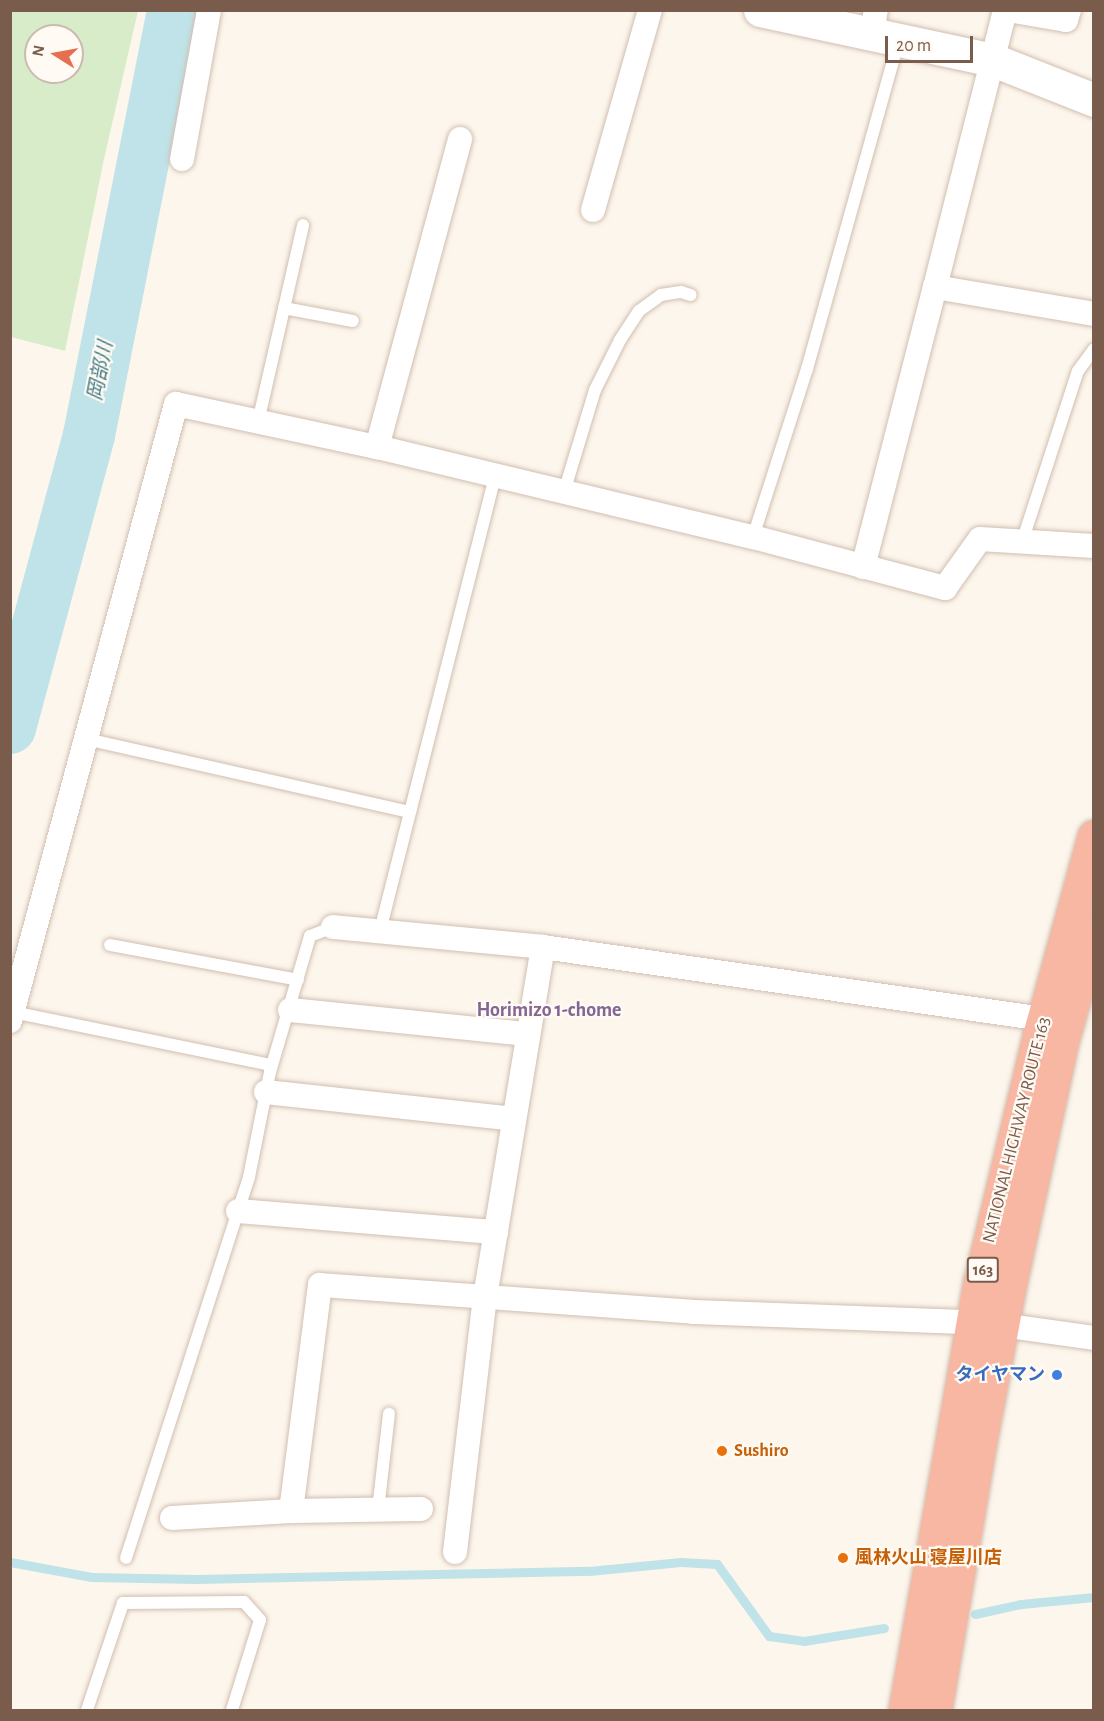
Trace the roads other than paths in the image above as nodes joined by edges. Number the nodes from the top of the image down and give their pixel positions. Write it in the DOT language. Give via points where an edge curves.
graph roads {
  1 [pos="209,10"];
  2 [pos="650,10"];
  3 [pos="760,10"];
  4 [pos="1006,10"];
  5 [pos="1069,10"];
  6 [pos="882,28"];
  7 [pos="993,60"];
  8 [pos="1094,100"];
  9 [pos="460,139"];
  10 [pos="182,159"];
  11 [pos="593,210"];
  12 [pos="303,225"];
  13 [pos="935,287"];
  14 [pos="691,295"];
  15 [pos="284,308"];
  16 [pos="1094,314"];
  17 [pos="352,321"];
  18 [pos="1094,349"];
  19 [pos="258,422"];
  20 [pos="377,447"];
  21 [pos="495,475"];
  22 [pos="564,492"];
  23 [pos="753,537"];
  24 [pos="1022,542"];
  25 [pos="1094,546"];
  26 [pos="862,567"];
  27 [pos="86,739"];
  28 [pos="410,812"];
  29 [pos="1094,836"];
  30 [pos="333,927"];
  31 [pos="1094,929"];
  32 [pos="380,931"];
  33 [pos="110,945"];
  34 [pos="543,947"];
  35 [pos="298,981"];
  36 [pos="290,1010"];
  37 [pos="12,1016"];
  38 [pos="1043,1019"];
  39 [pos="528,1034"];
  40 [pos="272,1065"];
  41 [pos="266,1092"];
  42 [pos="514,1119"];
  43 [pos="238,1211"];
  44 [pos="496,1232"];
  45 [pos="485,1297"];
  46 [pos="987,1324"];
  47 [pos="1094,1338"];
  48 [pos="389,1414"];
  49 [pos="421,1509"];
  50 [pos="378,1510"];
  51 [pos="291,1511"];
  52 [pos="172,1518"];
  53 [pos="455,1552"];
  54 [pos="126,1558"];
  55 [pos="87,1710"];
  56 [pos="232,1710"];
  57 [pos="905,1710"];
  58 [pos="935,1710"];
  1 -- 10 [label="street"];
  2 -- 11 [label="street"];
  3 -- 6 [label="street"];
  4 -- 5 [label="street" via="1066,20"];
  4 -- 7 [label="street"];
  6 -- 7 [label="street"];
  6 -- 23 [label="lane" via="807,369"];
  7 -- 8 [label="street"];
  7 -- 13 [label="street"];
  9 -- 20 [label="street"];
  12 -- 15 [label="lane"];
  13 -- 16 [label="street"];
  13 -- 26 [label="street"];
  14 -- 22 [label="lane" via="661,295 639,311 620,340 595,390"];
  15 -- 17 [label="lane"];
  15 -- 19 [label="lane"];
  18 -- 24 [label="lane" via="1078,371"];
  19 -- 20 [label="street"];
  19 -- 27 [label="street" via="176,404"];
  20 -- 21 [label="street"];
  21 -- 22 [label="street"];
  21 -- 28 [label="lane"];
  22 -- 23 [label="street"];
  23 -- 26 [label="street"];
  24 -- 25 [label="street"];
  24 -- 26 [label="street" via="980,539 945,588"];
  27 -- 28 [label="lane"];
  27 -- 37 [label="street"];
  28 -- 32 [label="lane"];
  29 -- 38 [label="highway, NATIONAL HIGHWAY ROUTE 163 / 163"];
  30 -- 32 [label="street"];
  30 -- 35 [label="lane" via="310,936"];
  31 -- 46 [label="highway, NATIONAL HIGHWAY ROUTE 163 / 163"];
  32 -- 34 [label="street"];
  33 -- 35 [label="lane"];
  34 -- 38 [label="street"];
  34 -- 39 [label="street"];
  35 -- 36 [label="lane"];
  36 -- 39 [label="street"];
  36 -- 40 [label="lane"];
  37 -- 40 [label="lane"];
  38 -- 46 [label="highway, NATIONAL HIGHWAY ROUTE 163 / 163"];
  39 -- 42 [label="street"];
  40 -- 41 [label="lane"];
  41 -- 42 [label="street"];
  41 -- 43 [label="lane"];
  42 -- 44 [label="street"];
  43 -- 44 [label="street"];
  43 -- 54 [label="lane"];
  44 -- 45 [label="street"];
  45 -- 46 [label="street" via="693,1312"];
  45 -- 51 [label="street" via="320,1285"];
  45 -- 53 [label="street"];
  46 -- 47 [label="street"];
  46 -- 57 [label="highway, NATIONAL HIGHWAY ROUTE 163 / 163"];
  46 -- 58 [label="highway, NATIONAL HIGHWAY ROUTE 163 / 163"];
  48 -- 50 [label="lane"];
  49 -- 50 [label="street"];
  50 -- 51 [label="street"];
  51 -- 52 [label="street"];
  55 -- 56 [label="lane" via="123,1603 244,1602 260,1620"];
}
